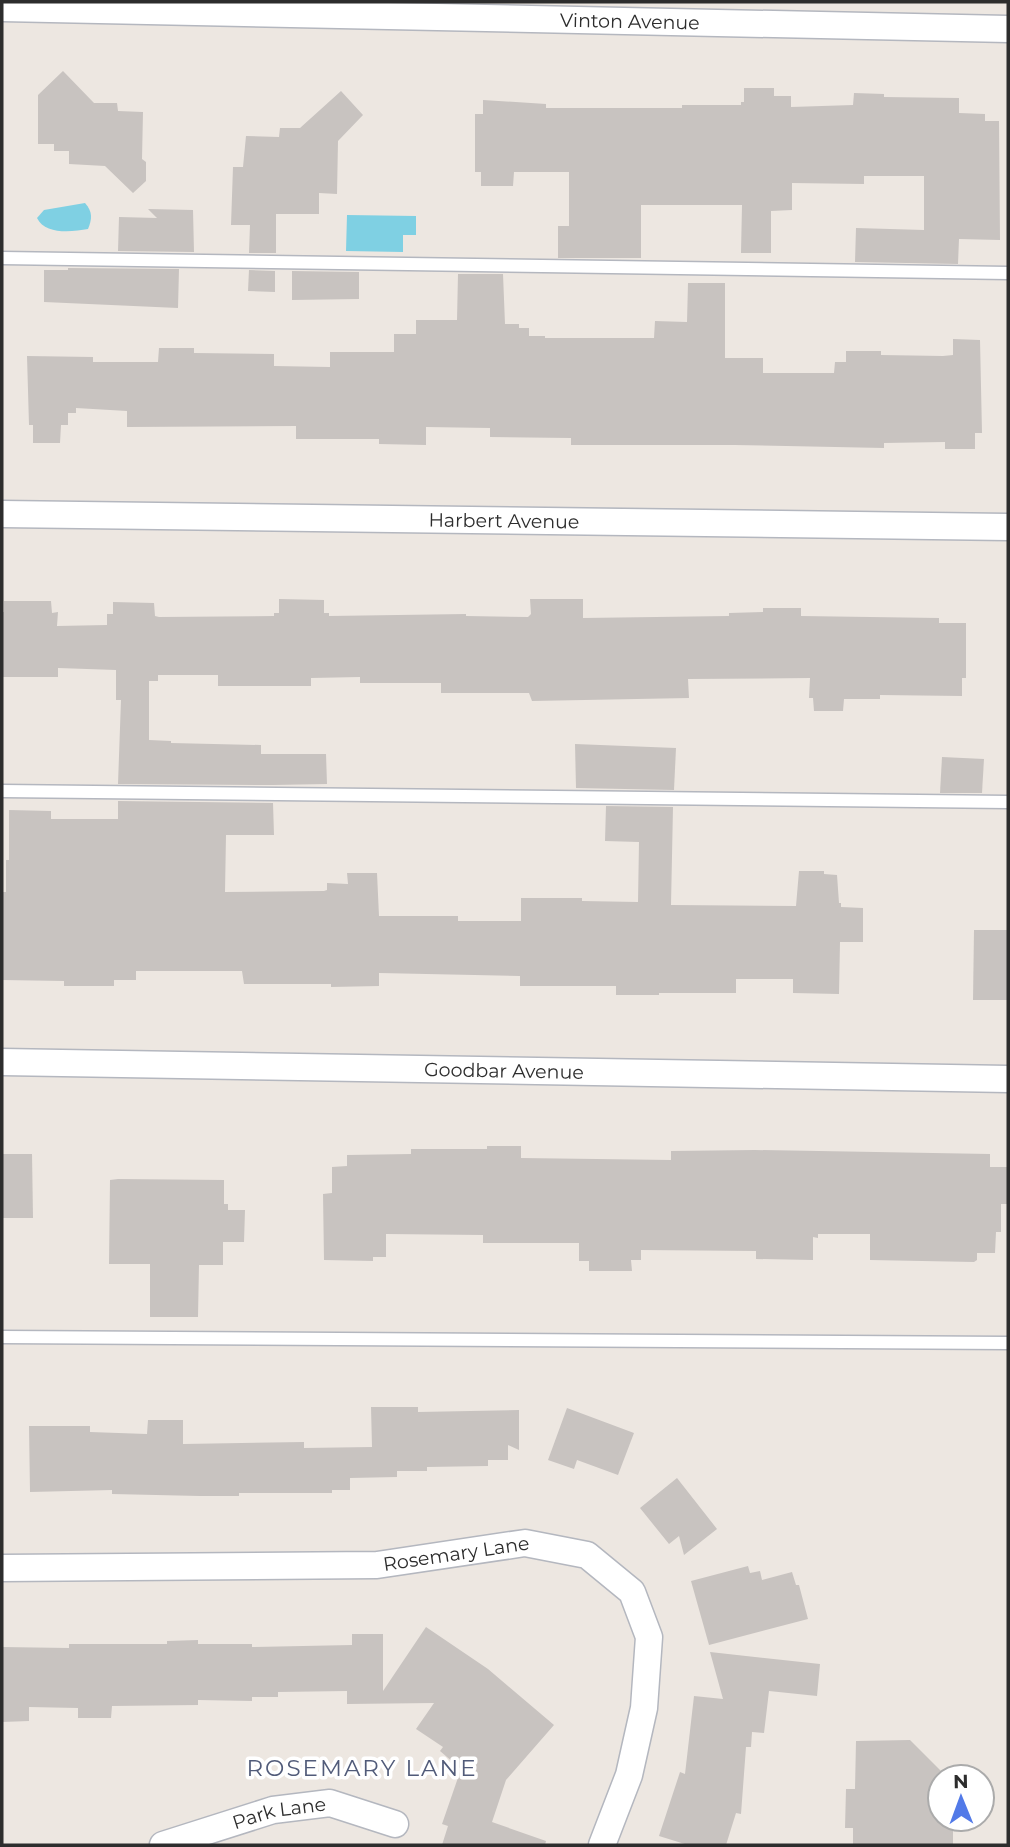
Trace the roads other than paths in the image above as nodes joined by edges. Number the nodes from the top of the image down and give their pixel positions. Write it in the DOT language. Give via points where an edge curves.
graph roads {
  1 [pos="2,8"];
  2 [pos="1008,29"];
  3 [pos="2,258"];
  4 [pos="1008,273"];
  5 [pos="2,514"];
  6 [pos="1008,527"];
  7 [pos="2,791"];
  8 [pos="1008,802"];
  9 [pos="2,1062"];
  10 [pos="1008,1079"];
  11 [pos="2,1337"];
  12 [pos="1008,1343"];
  13 [pos="2,1568"];
  14 [pos="396,1824"];
  15 [pos="163,1845"];
  16 [pos="602,1845"];
  1 -- 2 [label="street, Vinton Avenue"];
  3 -- 4 [label="lane"];
  5 -- 6 [label="street, Harbert Avenue"];
  7 -- 8 [label="lane"];
  9 -- 10 [label="street, Goodbar Avenue"];
  11 -- 12 [label="lane"];
  13 -- 16 [label="street, Rosemary Lane" via="377,1565 525,1544 587,1555 632,1592 649,1637 644,1708 629,1775"];
  14 -- 15 [label="street, Park Lane" via="330,1803 273,1810"];
}
